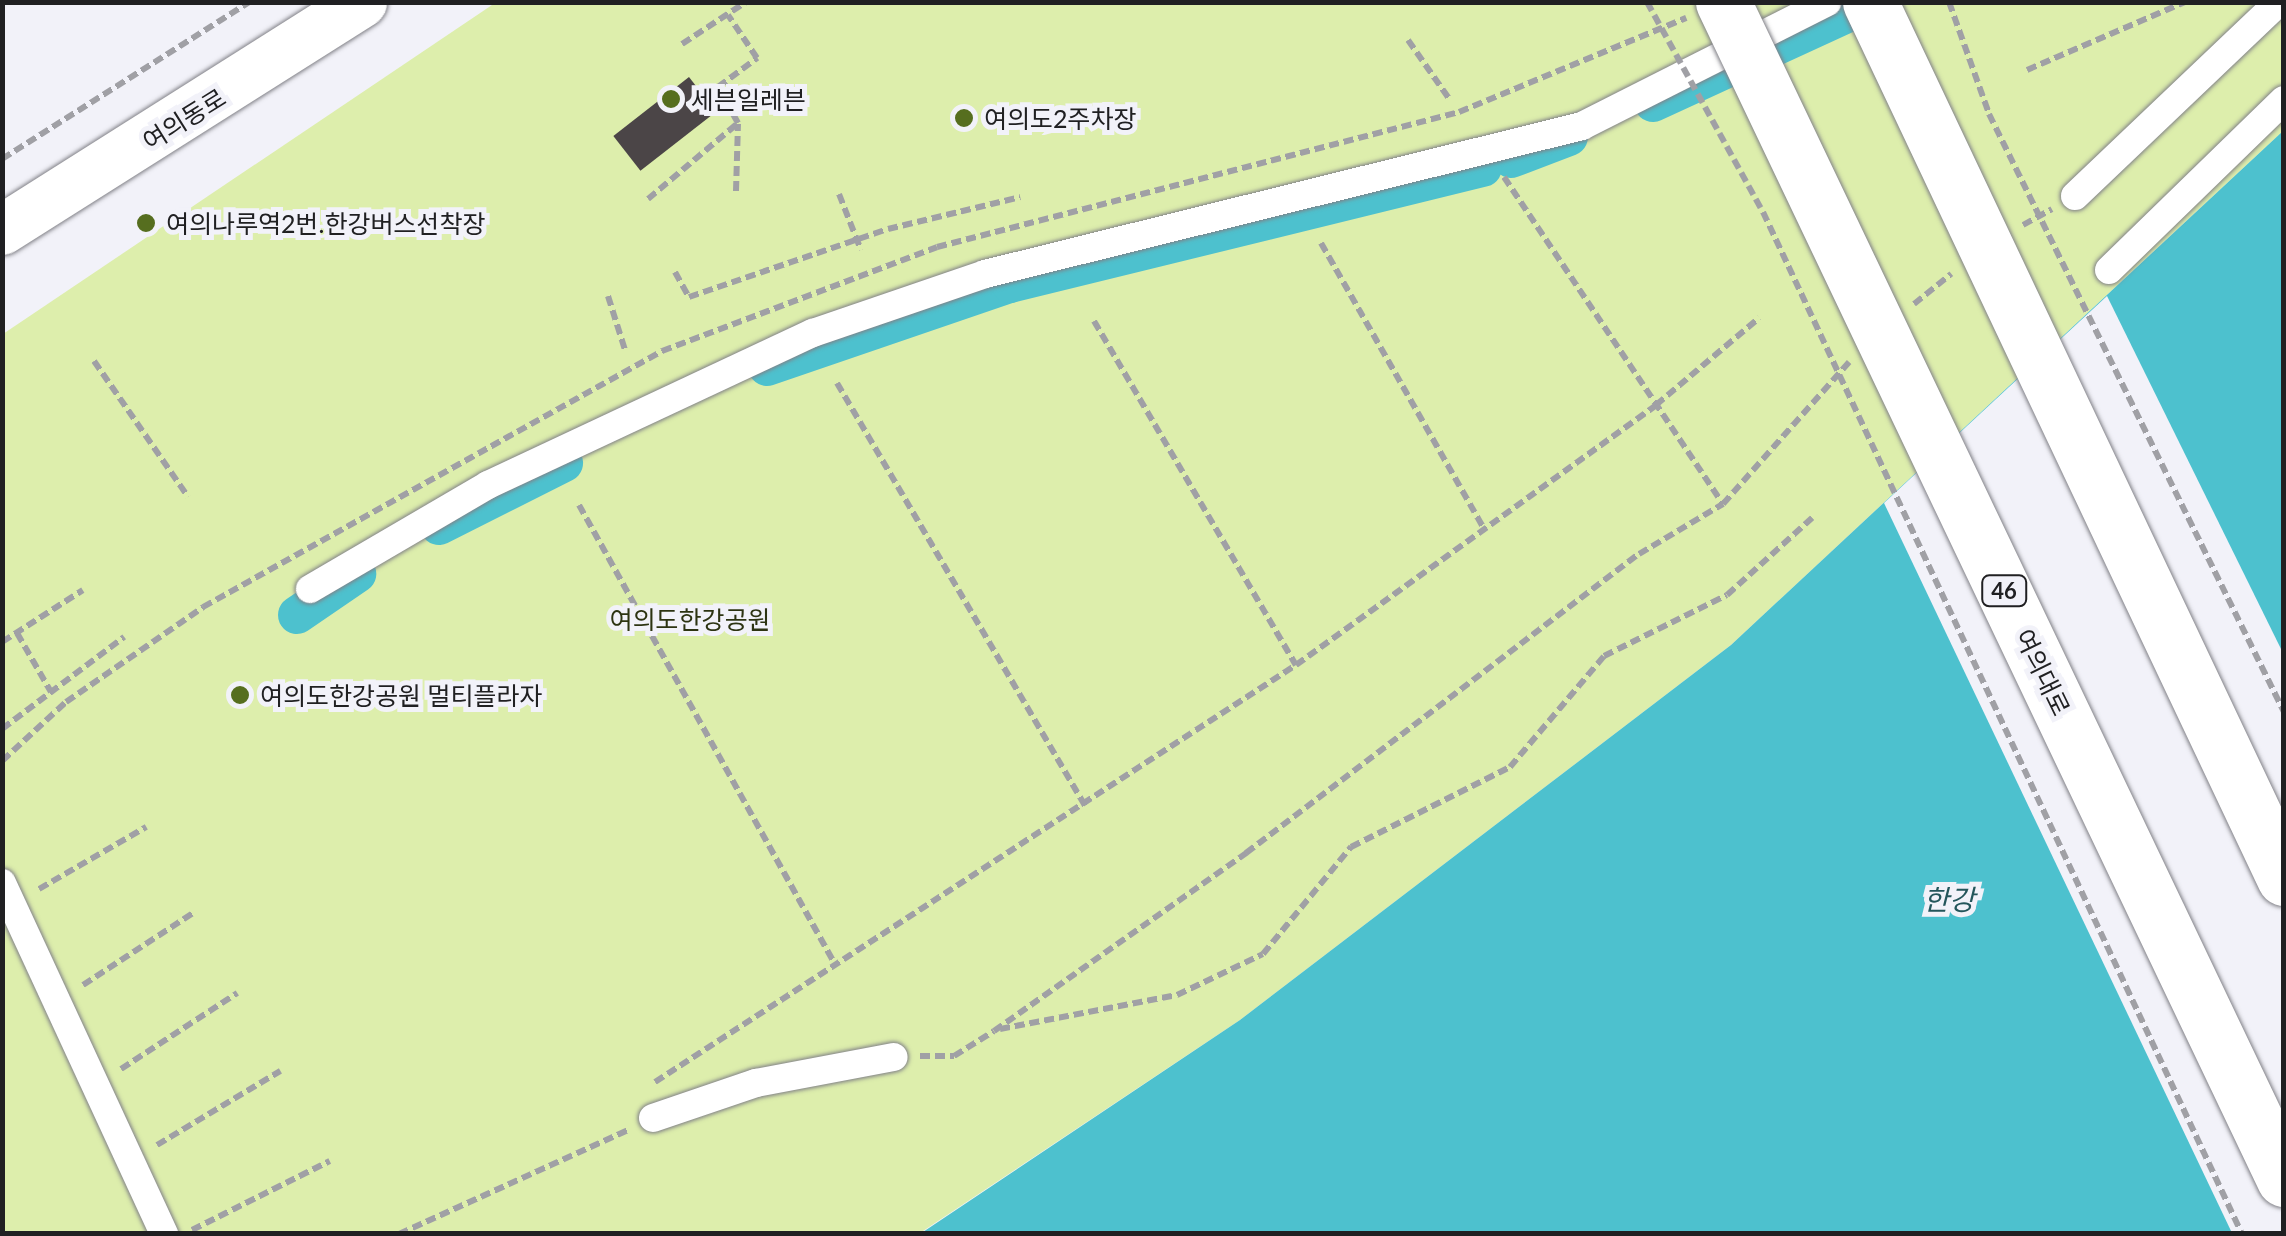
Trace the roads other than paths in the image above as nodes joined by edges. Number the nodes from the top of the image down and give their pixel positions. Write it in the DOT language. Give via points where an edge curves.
graph roads {
  1 [pos="362,2"];
  2 [pos="1681,2"];
  3 [pos="1724,2"];
  4 [pos="1828,2"];
  5 [pos="1870,2"];
  6 [pos="2279,2"];
  7 [pos="2284,100"];
  8 [pos="2075,196"];
  9 [pos="1819,203"];
  10 [pos="2,230"];
  11 [pos="2109,270"];
  12 [pos="310,589"];
  13 [pos="2284,878"];
  14 [pos="7,894"];
  15 [pos="894,1057"];
  16 [pos="654,1118"];
  17 [pos="2284,1179"];
  18 [pos="164,1234"];
  1 -- 10 [label="main road, 여의동로"];
  2 -- 9 [label="main road, 46, bridge"];
  3 -- 9 [label="main road, 여의대로 / 46, bridge"];
  4 -- 12 [label="street" via="1656,92 1490,156 1003,270 812,332 488,485"];
  5 -- 13 [label="main road, bridge"];
  6 -- 8 [label="street"];
  7 -- 11 [label="street"];
  9 -- 17 [label="main road, 여의대로 / 46, bridge"];
  14 -- 18 [label="street"];
  15 -- 16 [label="street" via="756,1082"];
}
